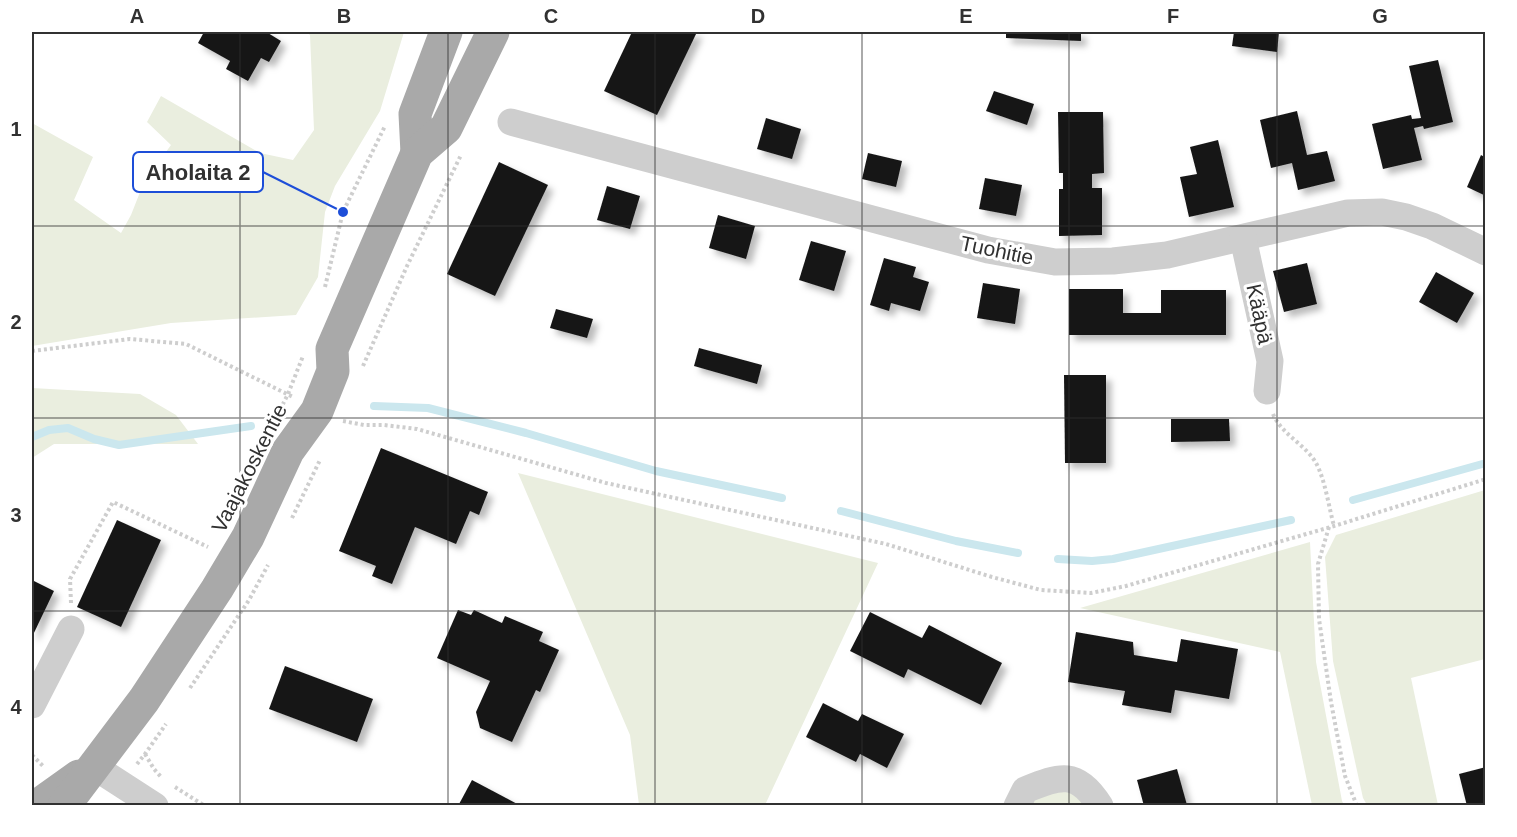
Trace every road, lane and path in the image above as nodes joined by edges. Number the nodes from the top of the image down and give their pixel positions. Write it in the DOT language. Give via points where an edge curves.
graph roads {
  1 [pos="446,32"];
  2 [pos="492,32"];
  3 [pos="511,122"];
  4 [pos="386,125"];
  5 [pos="417,153"];
  6 [pos="461,154"];
  7 [pos="1243,238"];
  8 [pos="1485,252"];
  9 [pos="323,295"];
  10 [pos="318,350"];
  11 [pos="32,351"];
  12 [pos="362,369"];
  13 [pos="1267,391"];
  14 [pos="288,394"];
  15 [pos="277,414"];
  16 [pos="340,420"];
  17 [pos="1485,479"];
  18 [pos="1331,527"];
  19 [pos="208,547"];
  20 [pos="71,629"];
  21 [pos="32,705"];
  22 [pos="145,754"];
  23 [pos="93,766"];
  24 [pos="37,806"];
  25 [pos="64,806"];
  26 [pos="156,806"];
  27 [pos="205,806"];
  28 [pos="1017,806"];
  29 [pos="1100,806"];
  30 [pos="1357,806"];
  1 -- 5 [label="main road, Vaajakoskentie" via="415,114"];
  2 -- 5 [label="main road, Vaajakoskentie" via="446,128"];
  3 -- 7 [label="street, Tuohitie" via="988,250 1055,262 1167,255"];
  4 -- 9 [label="path" via="343,212"];
  5 -- 10 [label="main road, Vaajakoskentie"];
  6 -- 12 [label="path"];
  7 -- 8 [label="street, Tuohitie" via="1348,213 1382,212 1432,226"];
  7 -- 13 [label="street, Kääpä" via="1270,362"];
  10 -- 14 [label="path, Vaajakoskentie"];
  10 -- 23 [label="main road, Vaajakoskentie" via="333,371 317,411 288,451 248,537 217,589 144,700"];
  11 -- 14 [label="path" via="130,339 186,344"];
  13 -- 18 [label="path" via="1280,426 1316,463"];
  14 -- 15 [label="path, Vaajakoskentie"];
  16 -- 18 [label="path" via="417,429 606,483 886,544 1041,590 1091,593 1126,586"];
  17 -- 18 [label="path"];
  18 -- 30 [label="path" via="1318,564 1319,619 1345,776"];
  19 -- 20 [label="path" via="113,502 70,579"];
  20 -- 21 [label="street"];
  22 -- 27 [label="path" via="167,782"];
  23 -- 24 [label="main road, Vaajakoskentie"];
  23 -- 25 [label="main road, Vaajakoskentie"];
  23 -- 26 [label="street"];
  28 -- 29 [label="street" via="1025,790 1054,779 1074,779 1094,795"];
}
